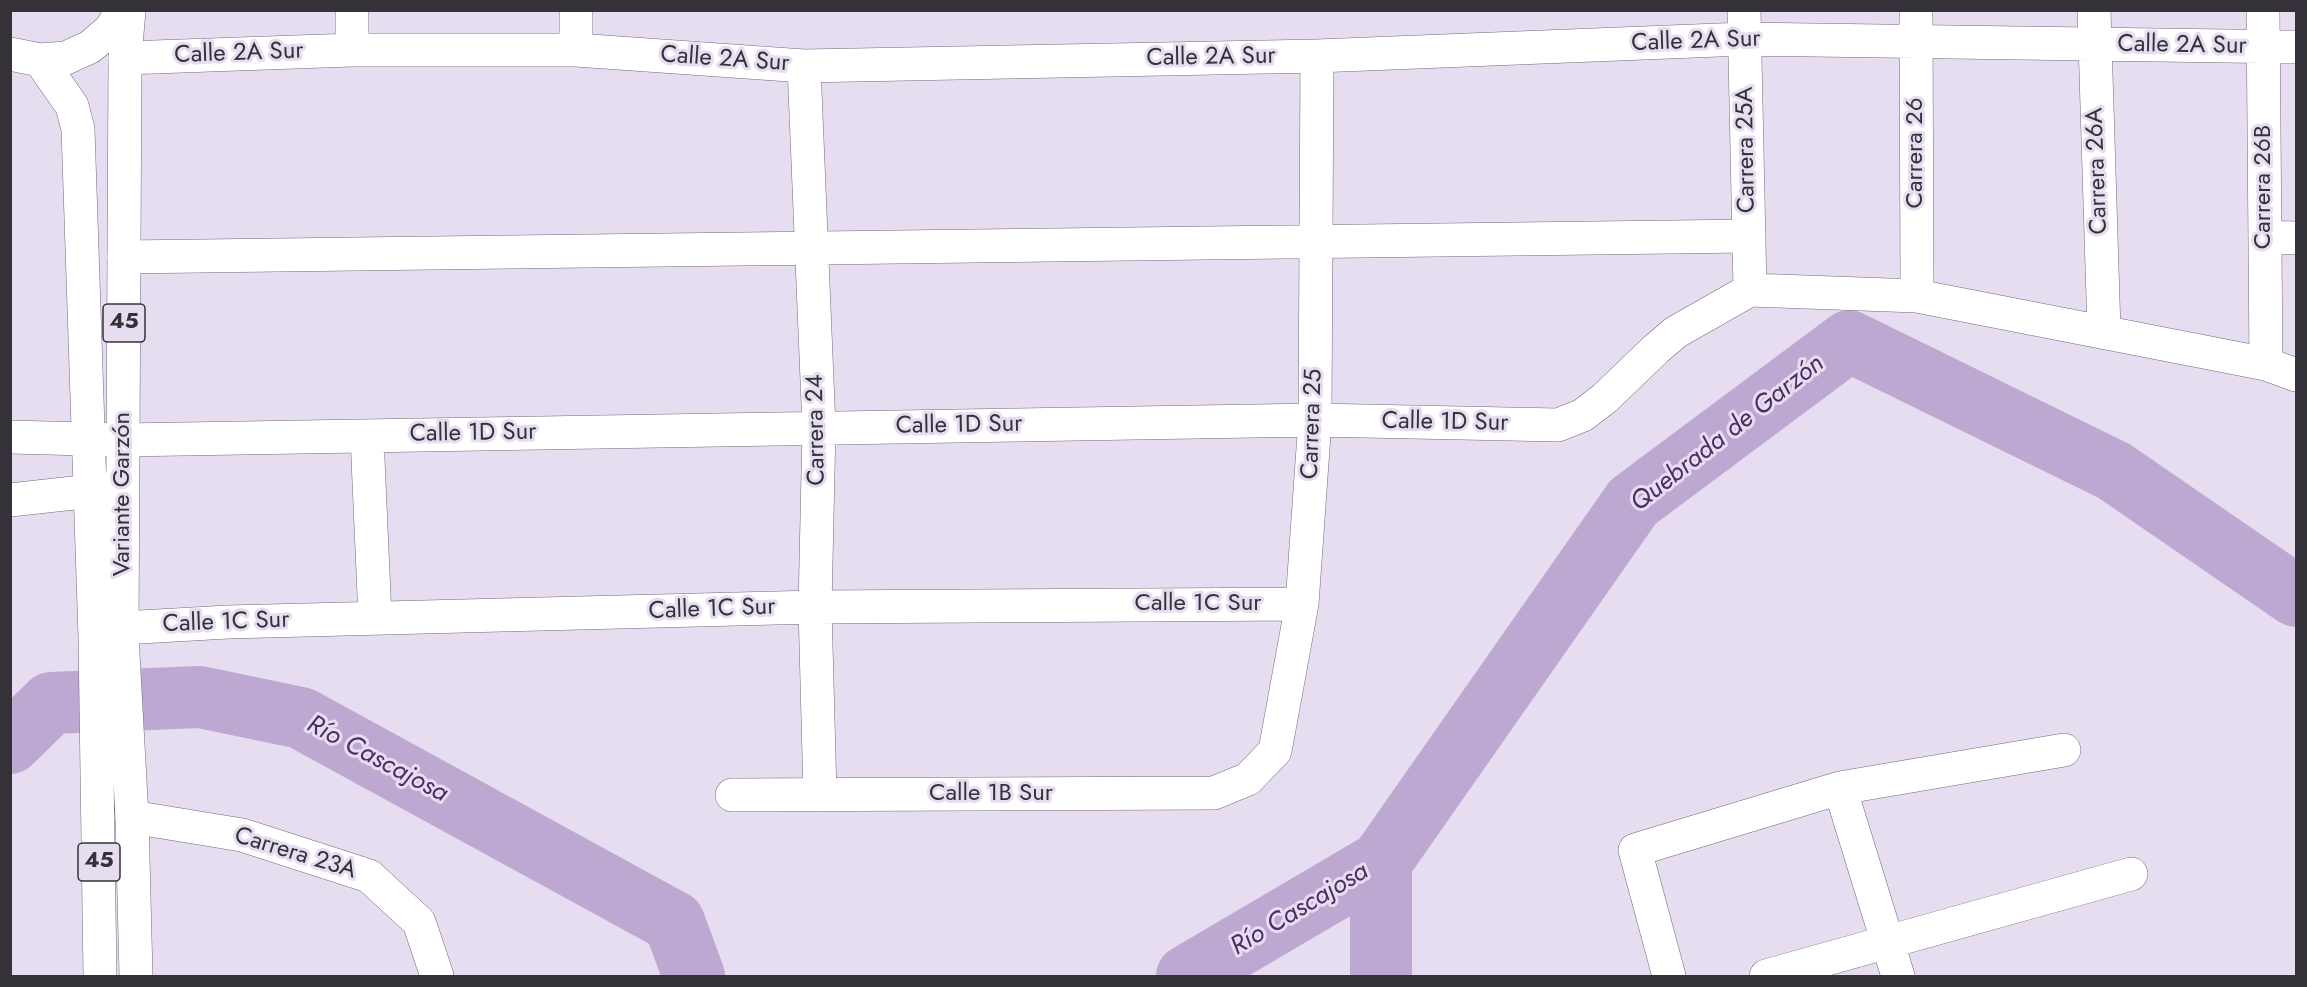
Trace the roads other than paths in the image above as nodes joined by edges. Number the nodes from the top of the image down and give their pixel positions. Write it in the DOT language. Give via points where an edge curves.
graph roads {
  1 [pos="122,10"];
  2 [pos="129,10"];
  3 [pos="352,10"];
  4 [pos="576,10"];
  5 [pos="2094,10"];
  6 [pos="2263,10"];
  7 [pos="1744,25"];
  8 [pos="1916,26"];
  9 [pos="2094,45"];
  10 [pos="2264,47"];
  11 [pos="2296,47"];
  12 [pos="352,50"];
  13 [pos="576,50"];
  14 [pos="1317,56"];
  15 [pos="25,57"];
  16 [pos="125,58"];
  17 [pos="804,66"];
  18 [pos="1749,236"];
  19 [pos="2265,237"];
  20 [pos="2296,238"];
  21 [pos="1316,242"];
  22 [pos="810,247"];
  23 [pos="124,257"];
  24 [pos="1750,290"];
  25 [pos="1917,296"];
  26 [pos="2104,332"];
  27 [pos="2266,364"];
  28 [pos="2296,375"];
  29 [pos="1315,420"];
  30 [pos="819,428"];
  31 [pos="366,436"];
  32 [pos="10,437"];
  33 [pos="88,440"];
  34 [pos="123,440"];
  35 [pos="123,487"];
  36 [pos="89,490"];
  37 [pos="10,500"];
  38 [pos="1302,604"];
  39 [pos="815,607"];
  40 [pos="375,618"];
  41 [pos="113,634"];
  42 [pos="112,747"];
  43 [pos="2064,750"];
  44 [pos="1248,779"];
  45 [pos="1840,788"];
  46 [pos="732,795"];
  47 [pos="820,795"];
  48 [pos="132,817"];
  49 [pos="2131,874"];
  50 [pos="1887,942"];
  51 [pos="100,976"];
  52 [pos="136,976"];
  53 [pos="437,976"];
  54 [pos="1669,976"];
  55 [pos="1766,976"];
  56 [pos="1898,976"];
  1 -- 15 [label="main road, 45" via="111,29 90,47 66,58"];
  2 -- 16 [label="main road, Variante Garzón / 45"];
  3 -- 12 [label="main road"];
  4 -- 13 [label="main road"];
  5 -- 9 [label="main road, Carrera 26A"];
  6 -- 10 [label="main road, Carrera 26B"];
  7 -- 8 [label="main road, Calle 2A Sur"];
  7 -- 14 [label="main road, Calle 2A Sur"];
  7 -- 18 [label="main road, Carrera 25A"];
  8 -- 9 [label="main road, Calle 2A Sur"];
  8 -- 25 [label="main road, Carrera 26"];
  9 -- 10 [label="main road, Calle 2A Sur"];
  9 -- 26 [label="main road, Carrera 26A"];
  10 -- 11 [label="main road, Calle 2A Sur"];
  10 -- 19 [label="main road, Carrera 26B"];
  12 -- 13 [label="main road, Calle 2A Sur"];
  12 -- 16 [label="main road, Calle 2A Sur"];
  13 -- 17 [label="main road, Calle 2A Sur"];
  14 -- 17 [label="main road, Calle 2A Sur"];
  14 -- 21 [label="main road, Carrera 25"];
  15 -- 33 [label="main road, Variante Garzón / 45" via="72,106 78,129"];
  16 -- 23 [label="main road, Variante Garzón / 45"];
  17 -- 22 [label="main road, Carrera 24"];
  18 -- 21 [label="main road"];
  18 -- 24 [label="main road, Carrera 25A"];
  19 -- 20 [label="main road"];
  19 -- 27 [label="main road, Carrera 26B"];
  21 -- 22 [label="main road"];
  21 -- 29 [label="main road, Carrera 25"];
  22 -- 23 [label="main road"];
  22 -- 30 [label="main road, Carrera 24"];
  23 -- 34 [label="main road, Variante Garzón / 45"];
  24 -- 25 [label="main road"];
  24 -- 29 [label="main road, Calle 1D Sur" via="1676,332 1605,398 1583,415 1558,425"];
  25 -- 26 [label="main road"];
  26 -- 27 [label="main road"];
  27 -- 28 [label="main road"];
  29 -- 30 [label="main road, Calle 1D Sur"];
  29 -- 38 [label="main road, Carrera 25"];
  30 -- 31 [label="main road, Calle 1D Sur"];
  30 -- 39 [label="main road, Carrera 24"];
  31 -- 34 [label="main road, Calle 1D Sur"];
  31 -- 40 [label="main road"];
  32 -- 33 [label="main road, Calle 1D Sur"];
  33 -- 34 [label="main road, Calle 1D Sur"];
  33 -- 36 [label="main road, Variante Garzón / 45"];
  34 -- 35 [label="main road, Variante Garzón / 45"];
  35 -- 36 [label="main road"];
  35 -- 41 [label="main road, Variante Garzón / 45"];
  36 -- 37 [label="main road"];
  36 -- 41 [label="main road, Variante Garzón / 45"];
  38 -- 39 [label="main road, Calle 1C Sur"];
  38 -- 44 [label="main road, Carrera 25" via="1275,751"];
  39 -- 40 [label="main road, Calle 1C Sur"];
  39 -- 47 [label="main road, Carrera 24"];
  40 -- 41 [label="main road, Calle 1C Sur" via="228,622"];
  41 -- 42 [label="main road, Variante Garzón / 45"];
  42 -- 48 [label="main road, Variante Garzón / 45"];
  42 -- 51 [label="main road, Variante Garzón / 45"];
  43 -- 45 [label="main road"];
  44 -- 47 [label="main road, Calle 1B Sur" via="1214,793"];
  45 -- 50 [label="main road"];
  45 -- 54 [label="main road" via="1635,850"];
  46 -- 47 [label="main road, Calle 1B Sur"];
  48 -- 52 [label="main road, Variante Garzón / 45"];
  48 -- 53 [label="main road, Carrera 23A" via="242,835 369,876 419,922"];
  49 -- 50 [label="main road"];
  50 -- 55 [label="main road"];
  50 -- 56 [label="main road"];
}
